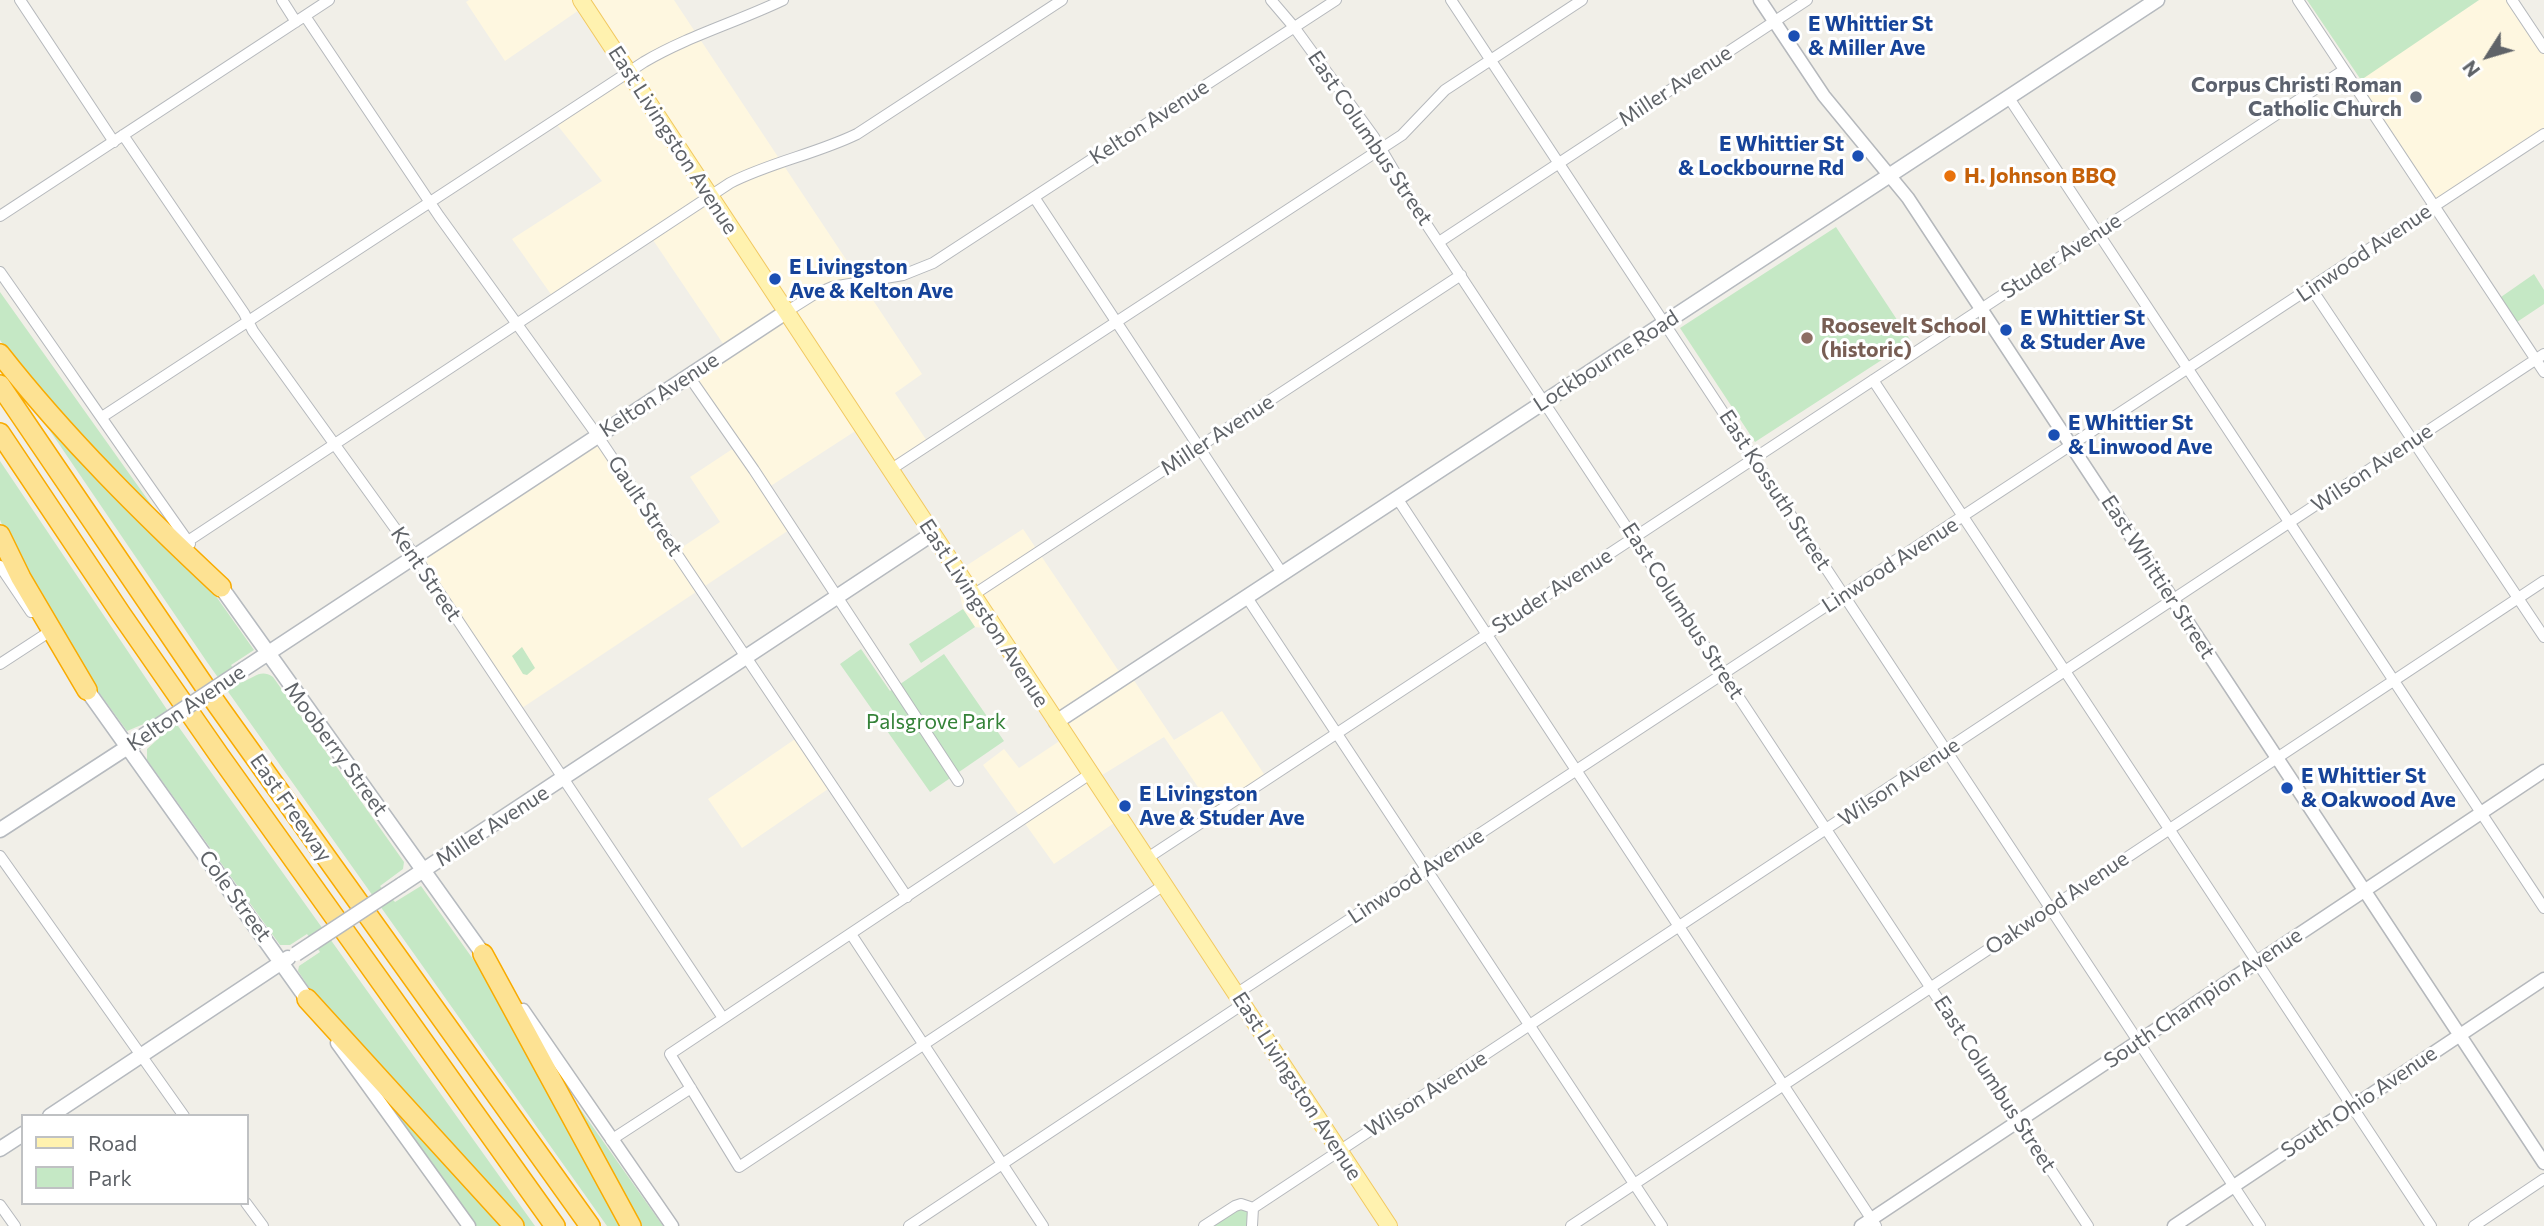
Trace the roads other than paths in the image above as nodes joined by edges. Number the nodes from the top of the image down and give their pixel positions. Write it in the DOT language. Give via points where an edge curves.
graph roads {
  1 [pos="20,0"];
  2 [pos="282,0"];
  3 [pos="329,0"];
  4 [pos="581,0"];
  5 [pos="783,0"];
  6 [pos="1062,0"];
  7 [pos="1272,0"];
  8 [pos="1336,0"];
  9 [pos="1451,0"];
  10 [pos="1582,0"];
  11 [pos="1760,0"];
  12 [pos="1807,0"];
  13 [pos="2157,0"];
  14 [pos="2298,0"];
  15 [pos="2512,0"];
  16 [pos="300,19"];
  17 [pos="1774,21"];
  18 [pos="1294,27"];
  19 [pos="2544,48"];
  20 [pos="1491,60"];
  21 [pos="2344,69"];
  22 [pos="629,72"];
  23 [pos="2009,98"];
  24 [pos="2544,134"];
  25 [pos="123,135"];
  26 [pos="114,142"];
  27 [pos="1381,149"];
  28 [pos="1559,163"];
  29 [pos="1889,174"];
  30 [pos="710,197"];
  31 [pos="1034,197"];
  32 [pos="430,202"];
  33 [pos="2434,206"];
  34 [pos="0,216"];
  35 [pos="2098,232"];
  36 [pos="1439,242"];
  37 [pos="0,272"];
  38 [pos="1461,275"];
  39 [pos="2311,288"];
  40 [pos="1981,309"];
  41 [pos="786,312"];
  42 [pos="248,322"];
  43 [pos="1116,323"];
  44 [pos="1664,323"];
  45 [pos="517,324"];
  46 [pos="0,354"];
  47 [pos="2540,357"];
  48 [pos="2189,368"];
  49 [pos="2544,372"];
  50 [pos="688,375"];
  51 [pos="1873,380"];
  52 [pos="0,385"];
  53 [pos="1544,401"];
  54 [pos="102,417"];
  55 [pos="0,433"];
  56 [pos="597,435"];
  57 [pos="2414,440"];
  58 [pos="335,444"];
  59 [pos="2071,446"];
  60 [pos="1198,447"];
  61 [pos="1754,458"];
  62 [pos="890,470"];
  63 [pos="1397,498"];
  64 [pos="1964,517"];
  65 [pos="2290,522"];
  66 [pos="932,534"];
  67 [pos="0,535"];
  68 [pos="1634,537"];
  69 [pos="188,541"];
  70 [pos="415,556"];
  71 [pos="0,566"];
  72 [pos="1282,573"];
  73 [pos="2544,581"];
  74 [pos="221,587"];
  75 [pos="973,595"];
  76 [pos="1844,595"];
  77 [pos="1246,596"];
  78 [pos="837,597"];
  79 [pos="2518,598"];
  80 [pos="2174,600"];
  81 [pos="46,634"];
  82 [pos="1487,635"];
  83 [pos="2544,637"];
  84 [pos="268,654"];
  85 [pos="746,657"];
  86 [pos="0,664"];
  87 [pos="2065,670"];
  88 [pos="1724,673"];
  89 [pos="2394,680"];
  90 [pos="87,690"];
  91 [pos="1056,722"];
  92 [pos="1336,733"];
  93 [pos="129,746"];
  94 [pos="1946,750"];
  95 [pos="2277,758"];
  96 [pos="1576,771"];
  97 [pos="2544,771"];
  98 [pos="1090,775"];
  99 [pos="563,779"];
  100 [pos="958,781"];
  101 [pos="2481,812"];
  102 [pos="2169,829"];
  103 [pos="0,830"];
  104 [pos="1827,830"];
  105 [pos="0,856"];
  106 [pos="1146,859"];
  107 [pos="1426,869"];
  108 [pos="423,871"];
  109 [pos="1164,885"];
  110 [pos="2365,890"];
  111 [pos="906,897"];
  112 [pos="2050,908"];
  113 [pos="2544,908"];
  114 [pos="1679,927"];
  115 [pos="851,934"];
  116 [pos="483,954"];
  117 [pos="282,962"];
  118 [pos="2256,962"];
  119 [pos="2544,979"];
  120 [pos="1931,988"];
  121 [pos="307,999"];
  122 [pos="1239,999"];
  123 [pos="723,1018"];
  124 [pos="1530,1027"];
  125 [pos="2460,1035"];
  126 [pos="2138,1041"];
  127 [pos="924,1045"];
  128 [pos="140,1056"];
  129 [pos="1784,1085"];
  130 [pos="691,1088"];
  131 [pos="2353,1107"];
  132 [pos="53,1114"];
  133 [pos="183,1114"];
  134 [pos="2019,1121"];
  135 [pos="21,1135"];
  136 [pos="611,1140"];
  137 [pos="0,1149"];
  138 [pos="1339,1151"];
  139 [pos="2544,1163"];
  140 [pos="1002,1164"];
  141 [pos="2544,1180"];
  142 [pos="1634,1184"];
  143 [pos="2234,1186"];
  144 [pos="0,1205"];
  145 [pos="247,1205"];
  146 [pos="1253,1208"];
  147 [pos="1870,1224"];
  148 [pos="15,1226"];
  149 [pos="263,1226"];
  150 [pos="469,1226"];
  151 [pos="514,1226"];
  152 [pos="555,1226"];
  153 [pos="590,1226"];
  154 [pos="631,1226"];
  155 [pos="672,1226"];
  156 [pos="909,1226"];
  157 [pos="1043,1226"];
  158 [pos="1204,1226"];
  159 [pos="1252,1226"];
  160 [pos="1389,1226"];
  161 [pos="1571,1226"];
  162 [pos="1662,1226"];
  163 [pos="2088,1226"];
  164 [pos="2174,1226"];
  165 [pos="2260,1226"];
  166 [pos="2431,1226"];
  167 [pos="2474,1226"];
  1 -- 26 [label="street"];
  2 -- 16 [label="street, Gault Street"];
  3 -- 16 [label="street"];
  4 -- 22 [label="main road, East Livingston Avenue"];
  5 -- 22 [label="street" via="676,44"];
  6 -- 30 [label="street" via="857,134 751,172"];
  7 -- 18 [label="street, East Columbus Street"];
  8 -- 18 [label="street, Kelton Avenue"];
  9 -- 20 [label="street, East Kossuth Street"];
  10 -- 20 [label="street"];
  11 -- 17 [label="street, East Whittier Street"];
  12 -- 17 [label="street, Miller Avenue"];
  13 -- 23 [label="main road, Lockbourne Road"];
  14 -- 21 [label="street"];
  15 -- 19 [label="street"];
  16 -- 25 [label="street"];
  16 -- 32 [label="street, Gault Street"];
  17 -- 28 [label="street, Miller Avenue"];
  17 -- 29 [label="street, East Whittier Street" via="1824,96"];
  18 -- 27 [label="street, East Columbus Street"];
  18 -- 31 [label="street, Kelton Avenue"];
  20 -- 27 [label="street" via="1445,90 1408,129"];
  20 -- 28 [label="street, East Kossuth Street"];
  21 -- 33 [label="street"];
  21 -- 35 [label="street, Studer Avenue"];
  22 -- 30 [label="main road, East Livingston Avenue"];
  22 -- 32 [label="street"];
  23 -- 29 [label="main road, Lockbourne Road"];
  23 -- 35 [label="street"];
  24 -- 33 [label="street, Linwood Avenue"];
  25 -- 26 [label="street"];
  25 -- 42 [label="street, Kent Street"];
  26 -- 34 [label="street"];
  27 -- 36 [label="street, East Columbus Street"];
  27 -- 43 [label="street"];
  28 -- 36 [label="street, Miller Avenue"];
  28 -- 44 [label="street, East Kossuth Street"];
  29 -- 40 [label="street, East Whittier Street"];
  29 -- 44 [label="main road, Lockbourne Road"];
  30 -- 41 [label="main road, East Livingston Avenue"];
  30 -- 45 [label="street"];
  31 -- 41 [label="street, Kelton Avenue" via="933,263 903,275 832,287"];
  31 -- 43 [label="street"];
  32 -- 42 [label="street"];
  32 -- 45 [label="street, Gault Street"];
  33 -- 39 [label="street, Linwood Avenue"];
  33 -- 47 [label="street"];
  35 -- 40 [label="street, Studer Avenue"];
  35 -- 48 [label="street"];
  36 -- 38 [label="street, East Columbus Street"];
  37 -- 54 [label="street, Mooberry Street"];
  38 -- 53 [label="street, East Columbus Street"];
  38 -- 60 [label="street, Miller Avenue"];
  39 -- 48 [label="street, Linwood Avenue"];
  39 -- 57 [label="street"];
  40 -- 51 [label="street, Studer Avenue"];
  40 -- 59 [label="street, East Whittier Street"];
  41 -- 50 [label="main road, Kelton Avenue"];
  41 -- 62 [label="main road, East Livingston Avenue"];
  42 -- 54 [label="street"];
  42 -- 58 [label="street, Kent Street"];
  43 -- 60 [label="street"];
  43 -- 62 [label="street"];
  44 -- 53 [label="main road, Lockbourne Road"];
  44 -- 61 [label="street, East Kossuth Street"];
  45 -- 56 [label="street, Gault Street"];
  45 -- 58 [label="street"];
  46 -- 74 [label="highway" via="63,429"];
  47 -- 49 [label="street"];
  47 -- 57 [label="street, Wilson Avenue"];
  48 -- 59 [label="street, Linwood Avenue"];
  48 -- 65 [label="street"];
  50 -- 56 [label="main road, Kelton Avenue"];
  50 -- 78 [label="street"];
  51 -- 61 [label="street, Studer Avenue"];
  51 -- 64 [label="street"];
  52 -- 153 [label="highway, East Freeway" via="216,703"];
  53 -- 63 [label="main road, Lockbourne Road"];
  53 -- 68 [label="street, East Columbus Street"];
  54 -- 69 [label="street, Mooberry Street"];
  55 -- 152 [label="highway, East Freeway" via="213,746"];
  56 -- 70 [label="main road, Kelton Avenue"];
  56 -- 85 [label="street, Gault Street"];
  57 -- 65 [label="street, Wilson Avenue"];
  57 -- 79 [label="street"];
  58 -- 69 [label="street"];
  58 -- 70 [label="street, Kent Street"];
  59 -- 64 [label="street, Linwood Avenue"];
  59 -- 80 [label="street, East Whittier Street"];
  60 -- 72 [label="street"];
  60 -- 75 [label="street, Miller Avenue"];
  61 -- 68 [label="street, Studer Avenue"];
  61 -- 76 [label="street, East Kossuth Street"];
  62 -- 66 [label="main road, East Livingston Avenue"];
  63 -- 72 [label="main road, Lockbourne Road"];
  63 -- 82 [label="street"];
  64 -- 76 [label="street, Linwood Avenue"];
  64 -- 87 [label="street"];
  65 -- 80 [label="street, Wilson Avenue"];
  65 -- 89 [label="street"];
  66 -- 75 [label="main road, East Livingston Avenue"];
  66 -- 78 [label="main road, Miller Avenue"];
  67 -- 90 [label="highway" via="20,578"];
  68 -- 82 [label="street, Studer Avenue"];
  68 -- 88 [label="street, East Columbus Street"];
  69 -- 74 [label="street, Mooberry Street"];
  70 -- 84 [label="main road, Kelton Avenue"];
  70 -- 99 [label="street, Kent Street"];
  71 -- 81 [label="street, Cole Street"];
  72 -- 77 [label="main road, Lockbourne Road"];
  73 -- 79 [label="street, Oakwood Avenue"];
  74 -- 84 [label="main road, Mooberry Street"];
  75 -- 91 [label="main road, East Livingston Avenue"];
  76 -- 88 [label="street, Linwood Avenue"];
  76 -- 94 [label="street, East Kossuth Street"];
  77 -- 91 [label="main road, Lockbourne Road"];
  77 -- 92 [label="street"];
  78 -- 85 [label="main road, Miller Avenue"];
  78 -- 100 [label="street"];
  79 -- 83 [label="street"];
  79 -- 89 [label="street, Oakwood Avenue"];
  80 -- 87 [label="street, Wilson Avenue"];
  80 -- 95 [label="street, East Whittier Street"];
  81 -- 86 [label="street"];
  81 -- 90 [label="street, Cole Street"];
  82 -- 92 [label="street, Studer Avenue"];
  82 -- 96 [label="street"];
  84 -- 93 [label="main road, Kelton Avenue, bridge"];
  84 -- 108 [label="main road, Mooberry Street"];
  85 -- 99 [label="main road, Miller Avenue"];
  85 -- 111 [label="street, Gault Street"];
  87 -- 94 [label="street, Wilson Avenue"];
  87 -- 102 [label="street"];
  88 -- 96 [label="street, Linwood Avenue"];
  88 -- 104 [label="street, East Columbus Street"];
  89 -- 95 [label="street, Oakwood Avenue"];
  89 -- 101 [label="street"];
  90 -- 93 [label="main road, Cole Street"];
  91 -- 98 [label="main road, East Livingston Avenue"];
  92 -- 106 [label="street, Studer Avenue"];
  92 -- 107 [label="street"];
  93 -- 103 [label="main road, Kelton Avenue"];
  93 -- 117 [label="main road, Cole Street"];
  94 -- 104 [label="street, Wilson Avenue"];
  94 -- 112 [label="street, East Kossuth Street"];
  95 -- 102 [label="street, Oakwood Avenue"];
  95 -- 110 [label="street, East Whittier Street"];
  96 -- 107 [label="street, Linwood Avenue"];
  96 -- 114 [label="street"];
  97 -- 101 [label="street, South Champion Avenue"];
  98 -- 106 [label="main road, East Livingston Avenue"];
  98 -- 111 [label="street"];
  99 -- 108 [label="main road, Miller Avenue"];
  99 -- 123 [label="street, Kent Street"];
  101 -- 110 [label="street, South Champion Avenue"];
  101 -- 113 [label="street"];
  102 -- 112 [label="street, Oakwood Avenue"];
  102 -- 118 [label="street"];
  104 -- 114 [label="street, Wilson Avenue"];
  104 -- 120 [label="street, East Columbus Street"];
  105 -- 128 [label="street"];
  106 -- 109 [label="main road, East Livingston Avenue"];
  107 -- 122 [label="street, Linwood Avenue"];
  107 -- 124 [label="street"];
  108 -- 116 [label="main road, Mooberry Street"];
  108 -- 117 [label="main road, Miller Avenue, bridge"];
  109 -- 122 [label="main road, East Livingston Avenue"];
  109 -- 127 [label="street"];
  110 -- 118 [label="street, South Champion Avenue"];
  110 -- 125 [label="street, East Whittier Street"];
  111 -- 115 [label="street"];
  112 -- 120 [label="street, Oakwood Avenue"];
  112 -- 126 [label="street, East Kossuth Street"];
  114 -- 124 [label="street, Wilson Avenue"];
  114 -- 129 [label="street"];
  115 -- 123 [label="street"];
  115 -- 127 [label="street"];
  116 -- 136 [label="street, Mooberry Street"];
  116 -- 154 [label="highway"];
  117 -- 121 [label="main road, Cole Street"];
  117 -- 128 [label="main road, Miller Avenue"];
  118 -- 126 [label="street, South Champion Avenue"];
  118 -- 131 [label="street"];
  119 -- 125 [label="street, South Ohio Avenue"];
  120 -- 129 [label="street, Oakwood Avenue"];
  120 -- 134 [label="street, East Columbus Street"];
  121 -- 150 [label="street, Cole Street"];
  121 -- 151 [label="highway"];
  122 -- 138 [label="main road, East Livingston Avenue"];
  122 -- 140 [label="street, Linwood Avenue"];
  123 -- 130 [label="street" via="670,1054"];
  124 -- 138 [label="street, Wilson Avenue"];
  124 -- 142 [label="street"];
  125 -- 131 [label="street, South Ohio Avenue"];
  125 -- 139 [label="street, East Whittier Street"];
  126 -- 134 [label="street, South Champion Avenue"];
  126 -- 143 [label="street, East Kossuth Street"];
  127 -- 130 [label="street" via="739,1167"];
  127 -- 140 [label="street"];
  128 -- 132 [label="main road, Miller Avenue"];
  128 -- 133 [label="street"];
  129 -- 142 [label="street, Oakwood Avenue"];
  129 -- 147 [label="street"];
  130 -- 136 [label="street"];
  131 -- 143 [label="street, South Ohio Avenue"];
  131 -- 166 [label="street"];
  134 -- 147 [label="street, South Champion Avenue"];
  134 -- 163 [label="street, East Columbus Street"];
  135 -- 137 [label="main road"];
  136 -- 155 [label="street, Mooberry Street"];
  138 -- 146 [label="street, Wilson Avenue"];
  138 -- 160 [label="main road, East Livingston Avenue"];
  140 -- 156 [label="street, Linwood Avenue"];
  140 -- 157 [label="street"];
  141 -- 167 [label="street"];
  142 -- 161 [label="street, Oakwood Avenue"];
  142 -- 162 [label="street"];
  143 -- 164 [label="street, South Ohio Avenue"];
  143 -- 165 [label="street, East Kossuth Street"];
  144 -- 148 [label="street"];
  145 -- 149 [label="street"];
  146 -- 158 [label="street, Wilson Avenue" via="1235,1206"];
  146 -- 159 [label="street"];
}
